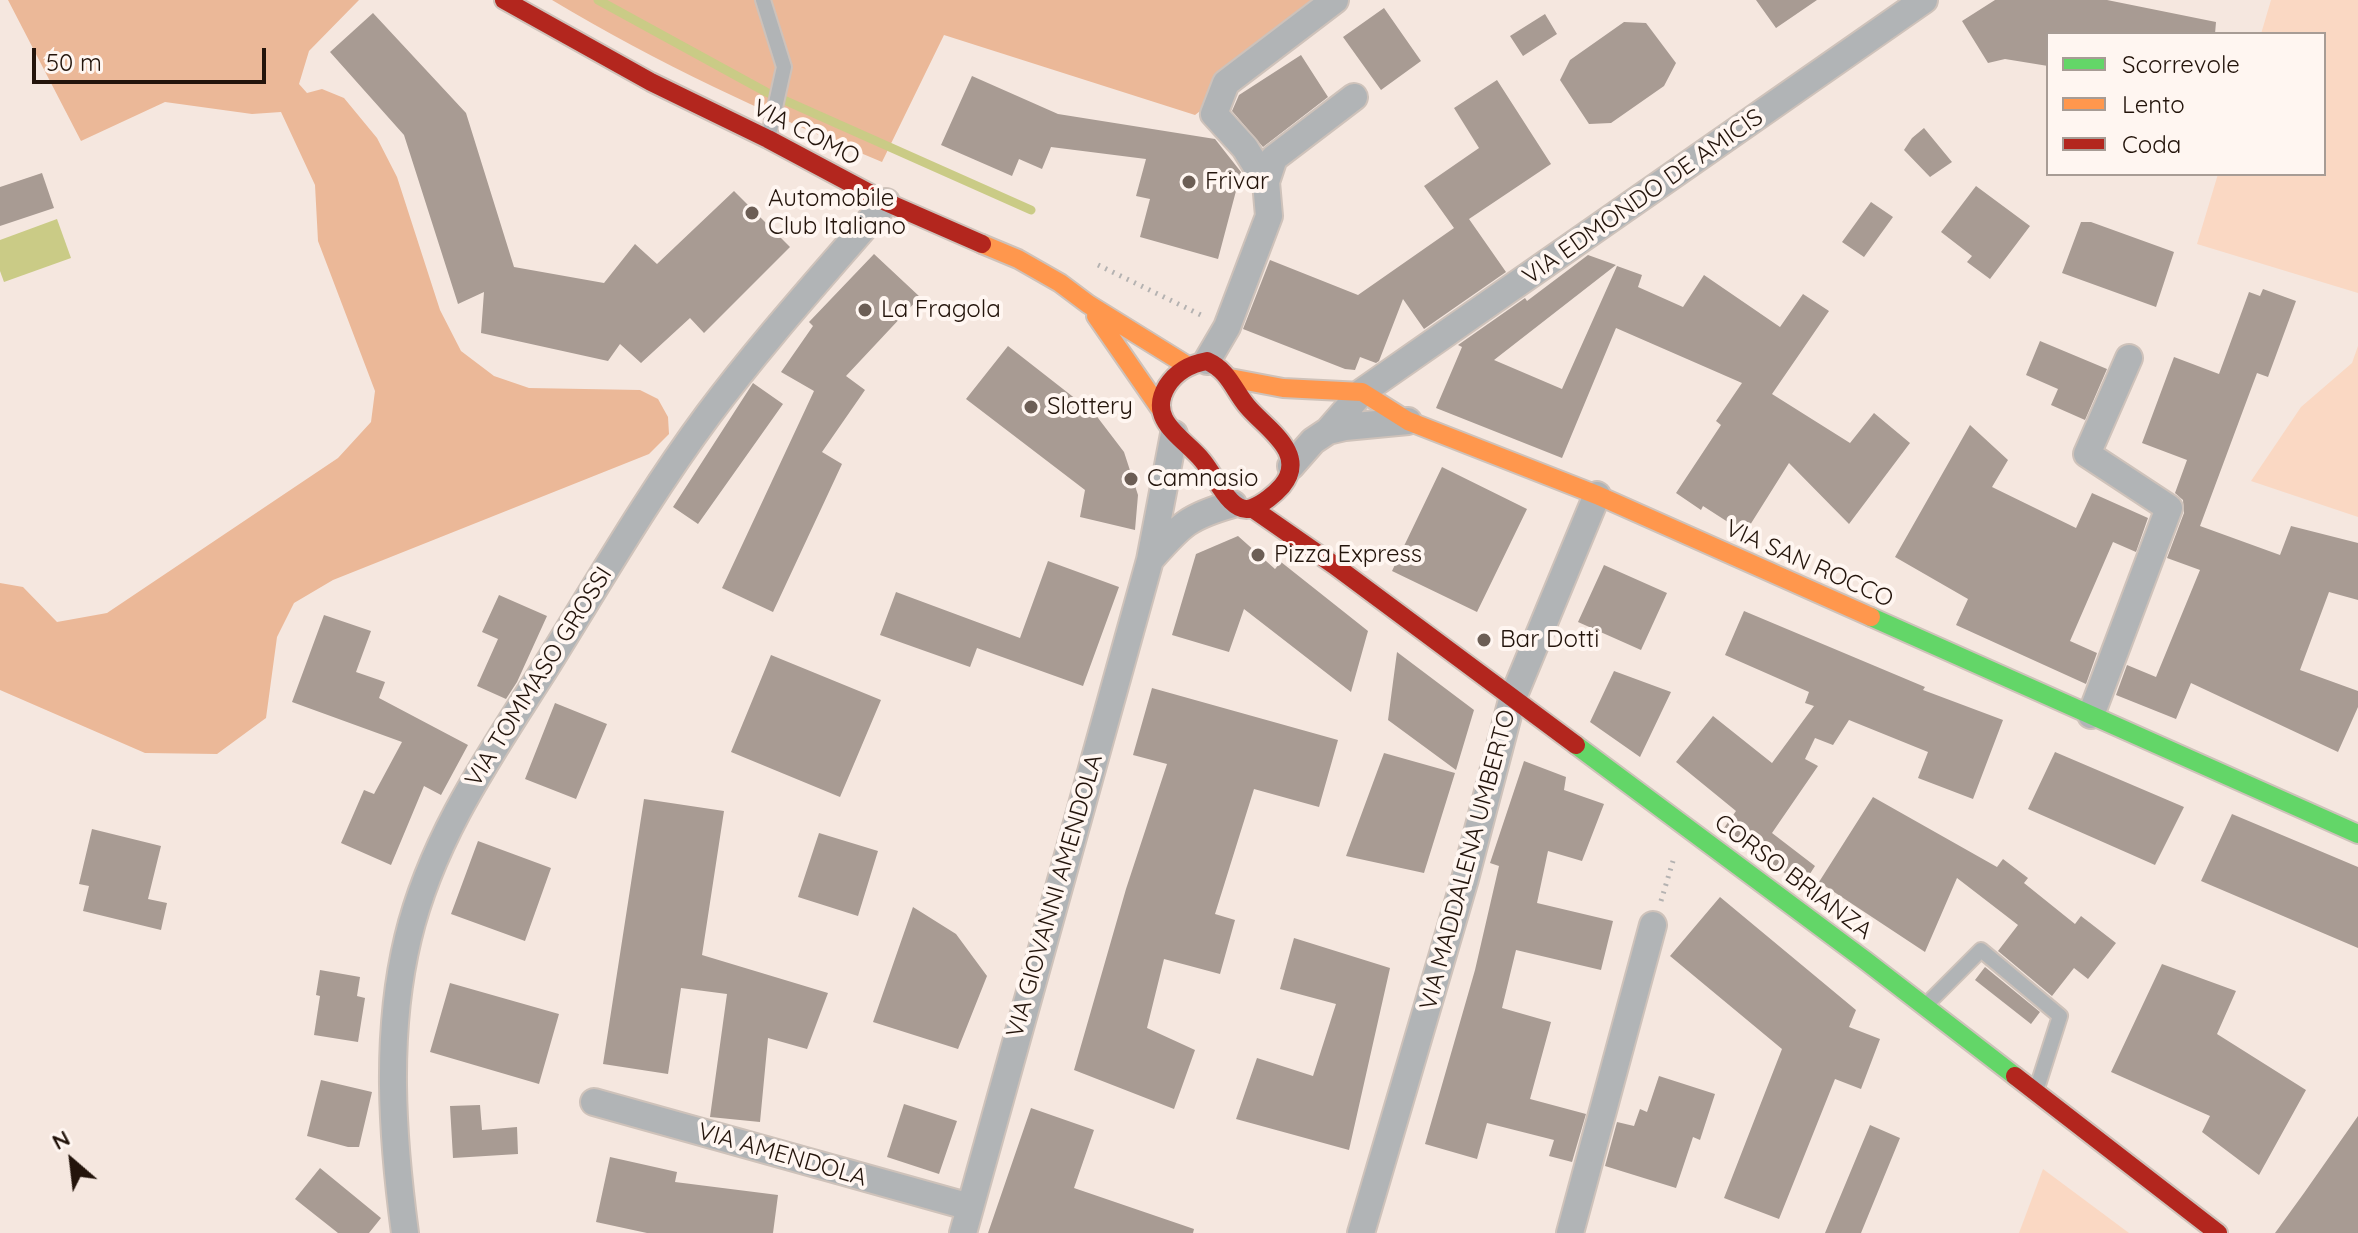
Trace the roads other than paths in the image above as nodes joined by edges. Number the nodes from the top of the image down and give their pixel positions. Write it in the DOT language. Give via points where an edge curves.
graph roads {
  1 [pos="504,0"];
  2 [pos="763,0"];
  3 [pos="1335,0"];
  4 [pos="1924,0"];
  5 [pos="1354,97"];
  6 [pos="768,139"];
  7 [pos="1266,182"];
  8 [pos="886,202"];
  9 [pos="1088,304"];
  10 [pos="2129,358"];
  11 [pos="1198,364"];
  12 [pos="1230,378"];
  13 [pos="1362,392"];
  14 [pos="1159,407"];
  15 [pos="1408,421"];
  16 [pos="1328,431"];
  17 [pos="1174,434"];
  18 [pos="1291,480"];
  19 [pos="1597,495"];
  20 [pos="1242,506"];
  21 [pos="1311,529"];
  22 [pos="1150,560"];
  23 [pos="1334,565"];
  24 [pos="1512,700"];
  25 [pos="2091,715"];
  26 [pos="2358,834"];
  27 [pos="1653,925"];
  28 [pos="1924,1006"];
  29 [pos="2036,1092"];
  30 [pos="594,1102"];
  31 [pos="970,1207"];
  32 [pos="405,1233"];
  33 [pos="963,1233"];
  34 [pos="1361,1233"];
  35 [pos="1570,1233"];
  36 [pos="2218,1233"];
  1 -- 6 [label="main road, VIA COMO" via="651,82"];
  2 -- 6 [label="lane" via="784,67"];
  3 -- 7 [label="street" via="1226,83 1214,114"];
  4 -- 13 [label="street, VIA EDMONDO DE AMICIS"];
  5 -- 7 [label="street" via="1274,158"];
  6 -- 8 [label="main road, VIA COMO"];
  7 -- 11 [label="street" via="1269,216 1227,327"];
  8 -- 9 [label="main road, VIA COMO" via="1018,259"];
  8 -- 32 [label="street, VIA TOMMASO GROSSI" via="707,417 441,840 408,938 395,1023 394,1116"];
  9 -- 11 [label="main road, VIA COMO"];
  9 -- 14 [label="main road, VIA COMO"];
  10 -- 25 [label="street" via="2087,454 2169,508"];
  11 -- 12 [label="main road, VIA COMO" via="1219,365"];
  11 -- 14 [label="main road" via="1169,383"];
  12 -- 13 [label="main road, VIA SAN ROCCO" via="1283,388"];
  12 -- 18 [label="main road" via="1251,410 1281,438"];
  13 -- 15 [label="main road, VIA SAN ROCCO"];
  13 -- 16 [label="street, VIA EDMONDO DE AMICIS"];
  14 -- 17 [label="main road, VIA COMO"];
  15 -- 16 [label="street"];
  15 -- 19 [label="main road, VIA SAN ROCCO"];
  16 -- 18 [label="street, VIA EDMONDO DE AMICIS" via="1313,441"];
  17 -- 20 [label="main road, CORSO BRIANZA"];
  17 -- 22 [label="street, VIA GIOVANNI AMENDOLA"];
  18 -- 20 [label="main road"];
  19 -- 24 [label="street, VIA MADDALENA UMBERTO"];
  19 -- 25 [label="main road, VIA SAN ROCCO"];
  20 -- 22 [label="street, VIA GIOVANNI AMENDOLA" via="1199,513"];
  20 -- 23 [label="main road, CORSO BRIANZA"];
  21 -- 23 [label="main road, CORSO BRIANZA"];
  22 -- 31 [label="street, VIA GIOVANNI AMENDOLA"];
  23 -- 24 [label="main road, CORSO BRIANZA"];
  24 -- 28 [label="main road, CORSO BRIANZA"];
  24 -- 34 [label="street, VIA MADDALENA UMBERTO"];
  25 -- 26 [label="main road, VIA SAN ROCCO"];
  27 -- 35 [label="street"];
  28 -- 29 [label="main road, CORSO BRIANZA"];
  28 -- 29 [label="lane" via="1981,950 2060,1016"];
  29 -- 36 [label="main road, CORSO BRIANZA"];
  30 -- 31 [label="street, VIA AMENDOLA"];
  31 -- 33 [label="street, VIA GIOVANNI AMENDOLA"];
}
